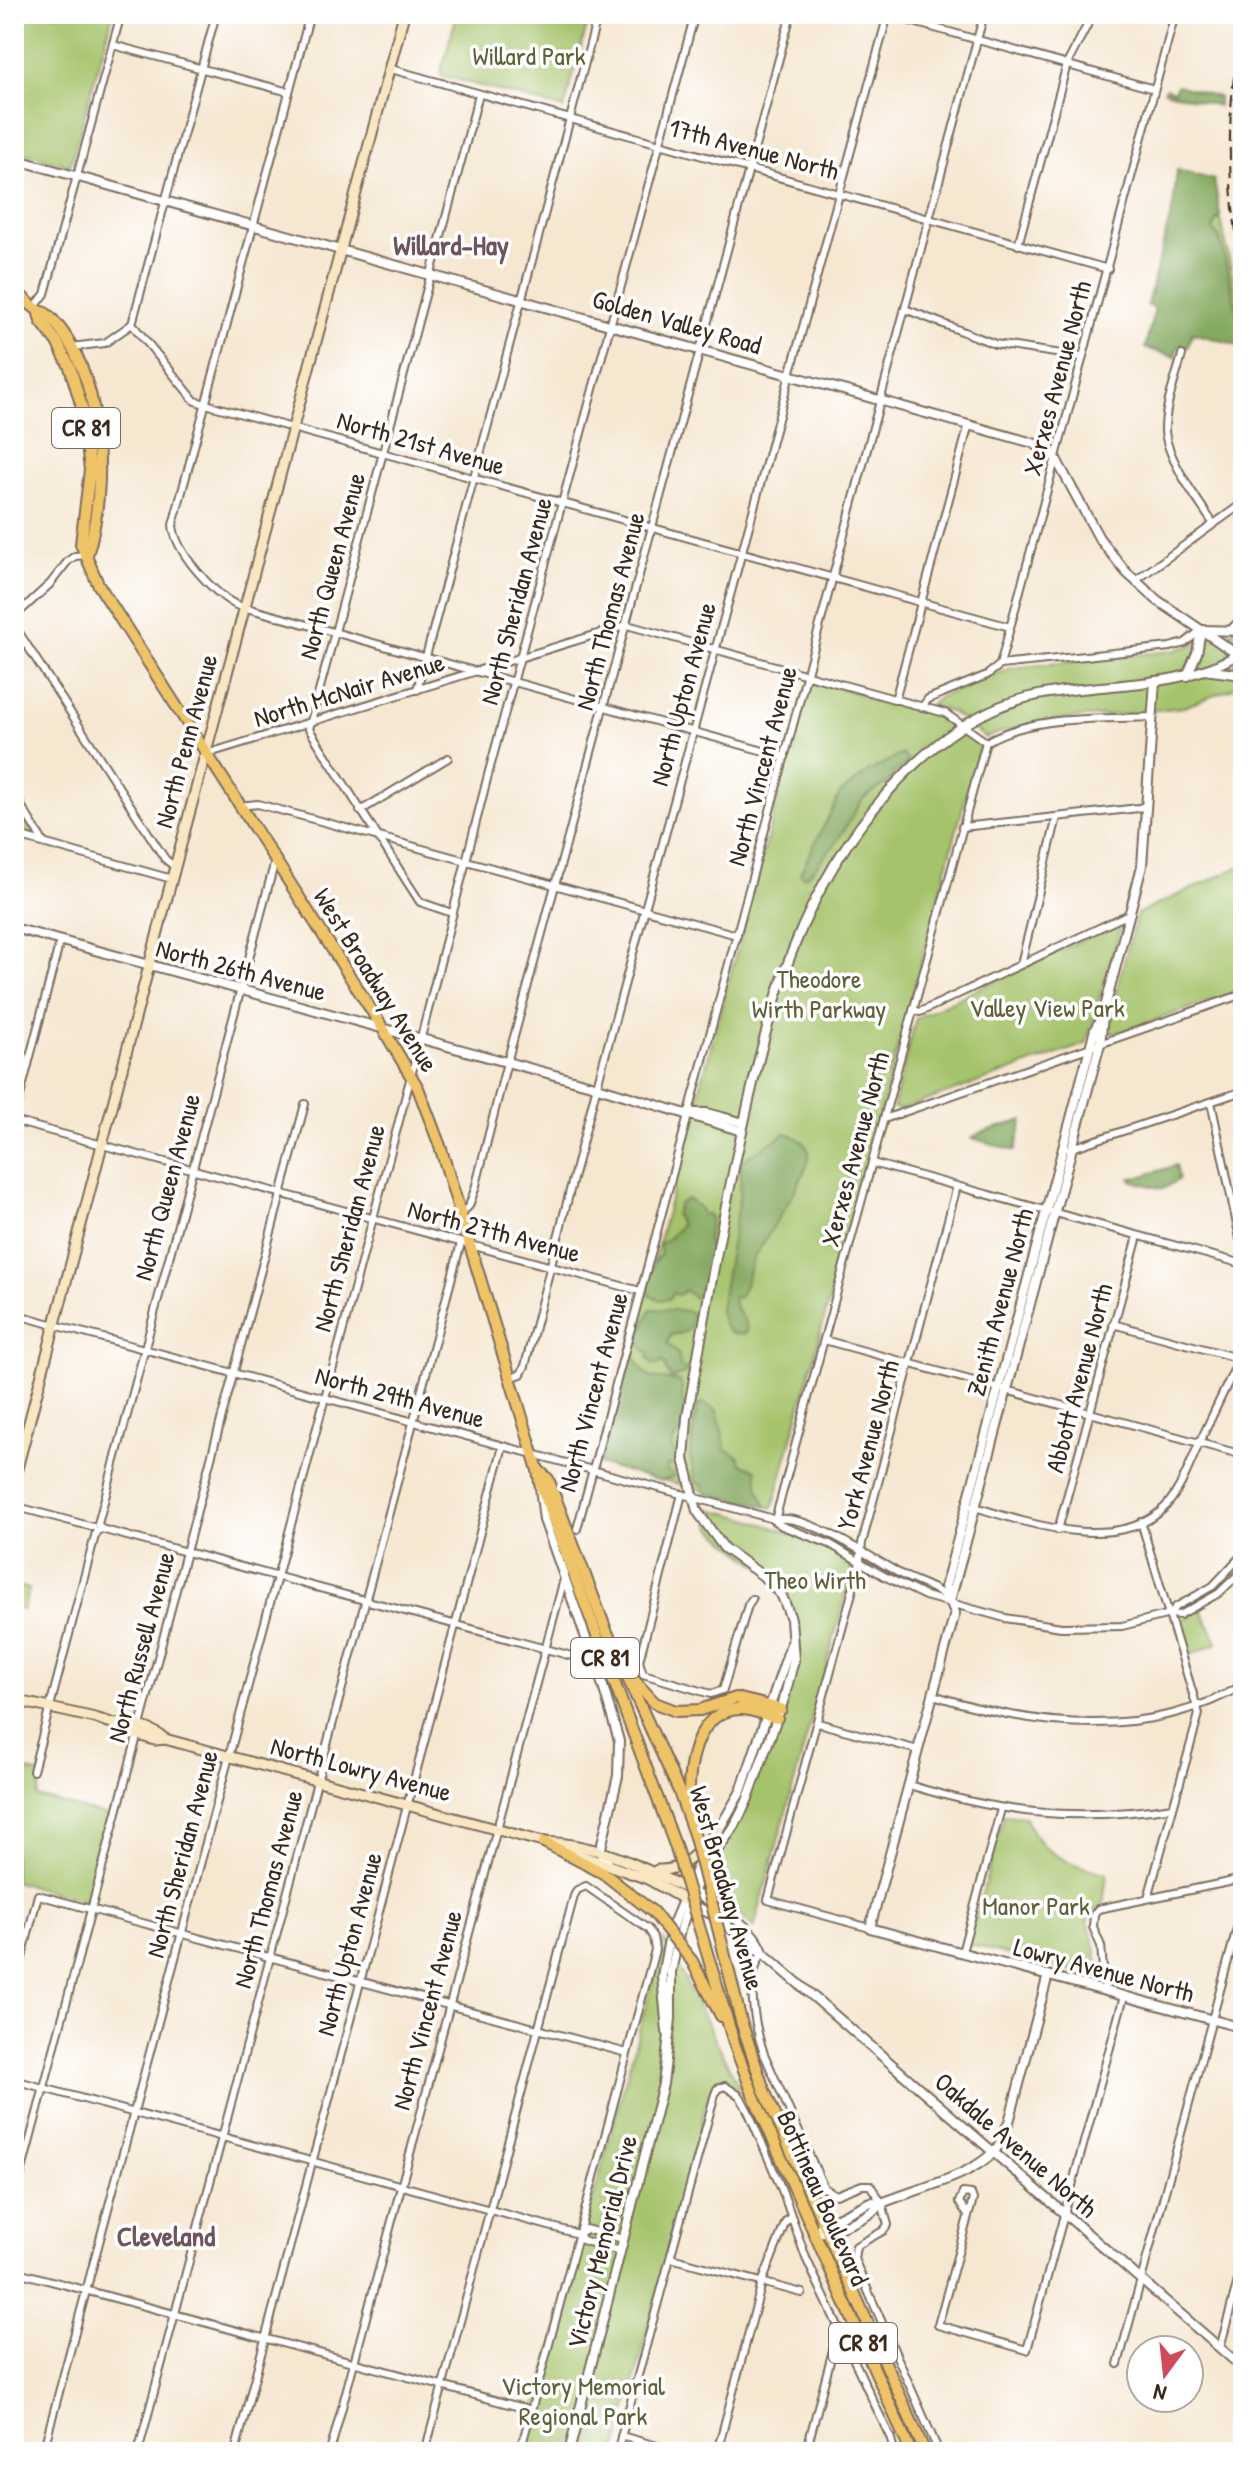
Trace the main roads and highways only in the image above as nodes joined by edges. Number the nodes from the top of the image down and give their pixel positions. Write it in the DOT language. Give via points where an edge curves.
graph roads {
  1 [pos="404,14"];
  2 [pos="14,290"];
  3 [pos="36,308"];
  4 [pos="87,555"];
  5 [pos="206,754"];
  6 [pos="538,1470"];
  7 [pos="14,1480"];
  8 [pos="621,1664"];
  9 [pos="14,1700"];
  10 [pos="719,1830"];
  11 [pos="694,1832"];
  12 [pos="544,1842"];
  13 [pos="651,1869"];
  14 [pos="744,2069"];
  15 [pos="753,2094"];
  16 [pos="770,2102"];
  17 [pos="911,2452"];
  18 [pos="925,2452"];
  1 -- 5 [label="main road, North Penn Avenue"];
  2 -- 3 [label="main road, West Broadway Avenue / CR 81"];
  3 -- 4 [label="main road, West Broadway Avenue / CR 81" via="70,367 86,425 90,470 81,544"];
  3 -- 4 [label="main road, West Broadway Avenue / CR 81" via="46,312 71,347 89,392 100,454"];
  4 -- 5 [label="main road, West Broadway Avenue / CR 81" via="98,584"];
  5 -- 6 [label="main road, West Broadway Avenue / CR 81" via="383,1030 430,1114"];
  5 -- 7 [label="main road, North Penn Avenue"];
  6 -- 8 [label="main road, West Broadway Avenue / CR 81" via="548,1479"];
  6 -- 14 [label="main road, West Broadway Avenue / CR 81, bridge" via="675,1845"];
  8 -- 11 [label="main road, West Broadway Avenue / CR 81"];
  8 -- 11 [label="main road" via="649,1699 664,1707 694,1712 736,1698 774,1712 730,1711 702,1732 690,1776"];
  9 -- 12 [label="main road, North Lowry Avenue" via="123,1722 165,1739"];
  10 -- 13 [label="main road" via="687,1862 667,1871"];
  11 -- 16 [label="main road, West Broadway Avenue / CR 81, bridge" via="741,2021"];
  12 -- 13 [label="main road, North Lowry Avenue" via="600,1852"];
  12 -- 13 [label="main road, North Lowry Avenue" via="688,1895"];
  12 -- 14 [label="main road, bridge" via="603,1873 653,1912 692,1961"];
  14 -- 15 [label="main road, West Broadway Avenue / CR 81"];
  15 -- 17 [label="main road, Bottineau Boulevard / CR 81"];
  16 -- 18 [label="main road, Bottineau Boulevard / CR 81"];
}
